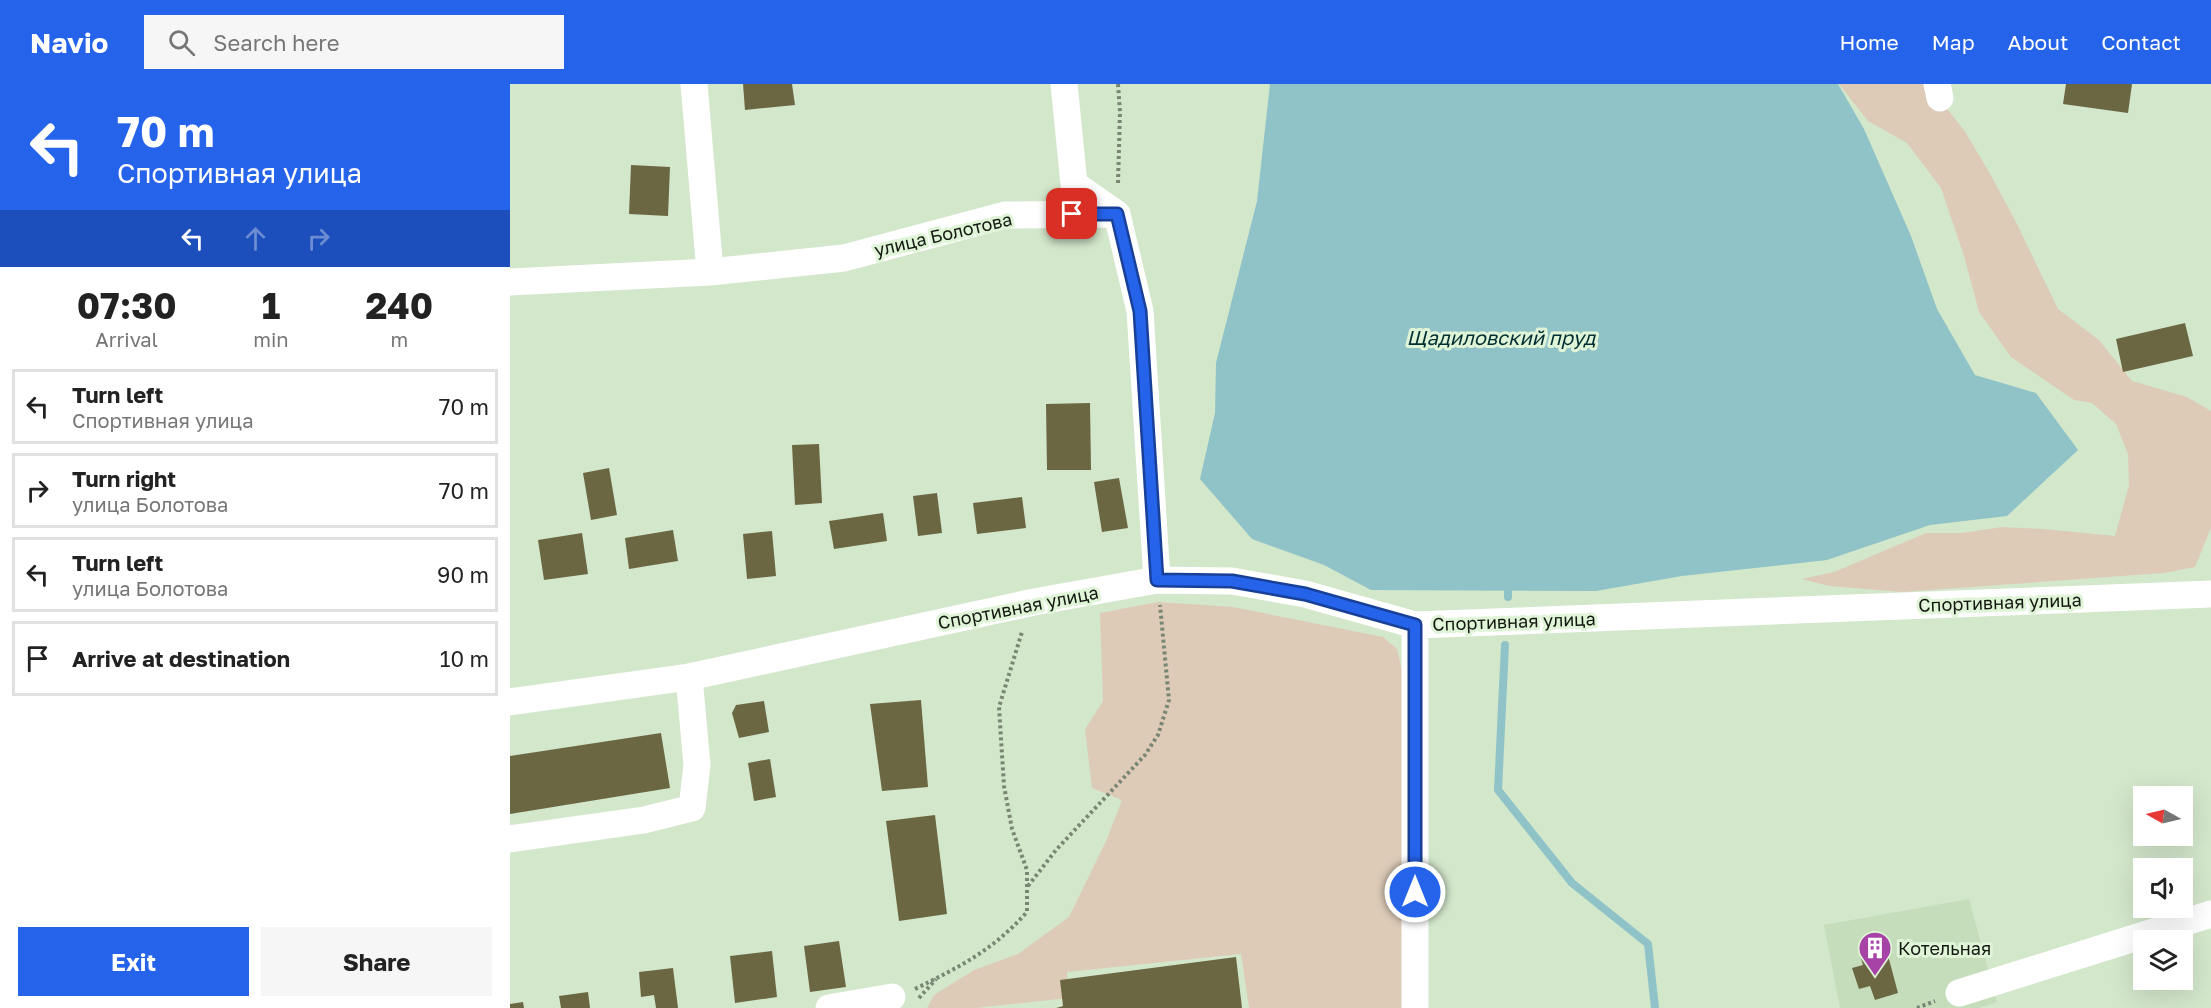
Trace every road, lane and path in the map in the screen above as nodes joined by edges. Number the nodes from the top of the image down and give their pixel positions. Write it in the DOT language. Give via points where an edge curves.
graph roads {
  1 [pos="694,84"];
  2 [pos="1064,84"];
  3 [pos="1118,84"];
  4 [pos="1117,214"];
  5 [pos="710,272"];
  6 [pos="510,282"];
  7 [pos="1157,580"];
  8 [pos="2211,594"];
  9 [pos="1034,602"];
  10 [pos="1415,625"];
  11 [pos="689,677"];
  12 [pos="510,702"];
  13 [pos="510,839"];
  14 [pos="1027,887"];
  15 [pos="2211,914"];
  16 [pos="938,977"];
  17 [pos="1959,993"];
  18 [pos="892,997"];
  19 [pos="918,999"];
  20 [pos="829,1008"];
  21 [pos="1415,1008"];
  1 -- 5 [label="street"];
  2 -- 4 [label="street" via="1074,184"];
  3 -- 4 [label="path"];
  4 -- 5 [label="street, улица Болотова" via="1005,215 844,258"];
  4 -- 7 [label="street" via="1140,311"];
  5 -- 6 [label="street, улица Болотова"];
  7 -- 9 [label="street, Спортивная улица"];
  7 -- 10 [label="street, Спортивная улица" via="1232,581 1305,594"];
  7 -- 14 [label="path" via="1169,700 1158,735 1145,755 1056,850"];
  8 -- 10 [label="street, Спортивная улица"];
  9 -- 11 [label="street, Спортивная улица"];
  9 -- 14 [label="path" via="999,707 1004,786 1012,829 1028,870"];
  10 -- 21 [label="street"];
  11 -- 12 [label="street, Спортивная улица"];
  11 -- 13 [label="street" via="697,765 692,808 644,820"];
  14 -- 16 [label="path" via="1027,912 1008,934 972,961"];
  15 -- 17 [label="street"];
  16 -- 18 [label="path"];
  16 -- 19 [label="path"];
  18 -- 20 [label="street"];
}
